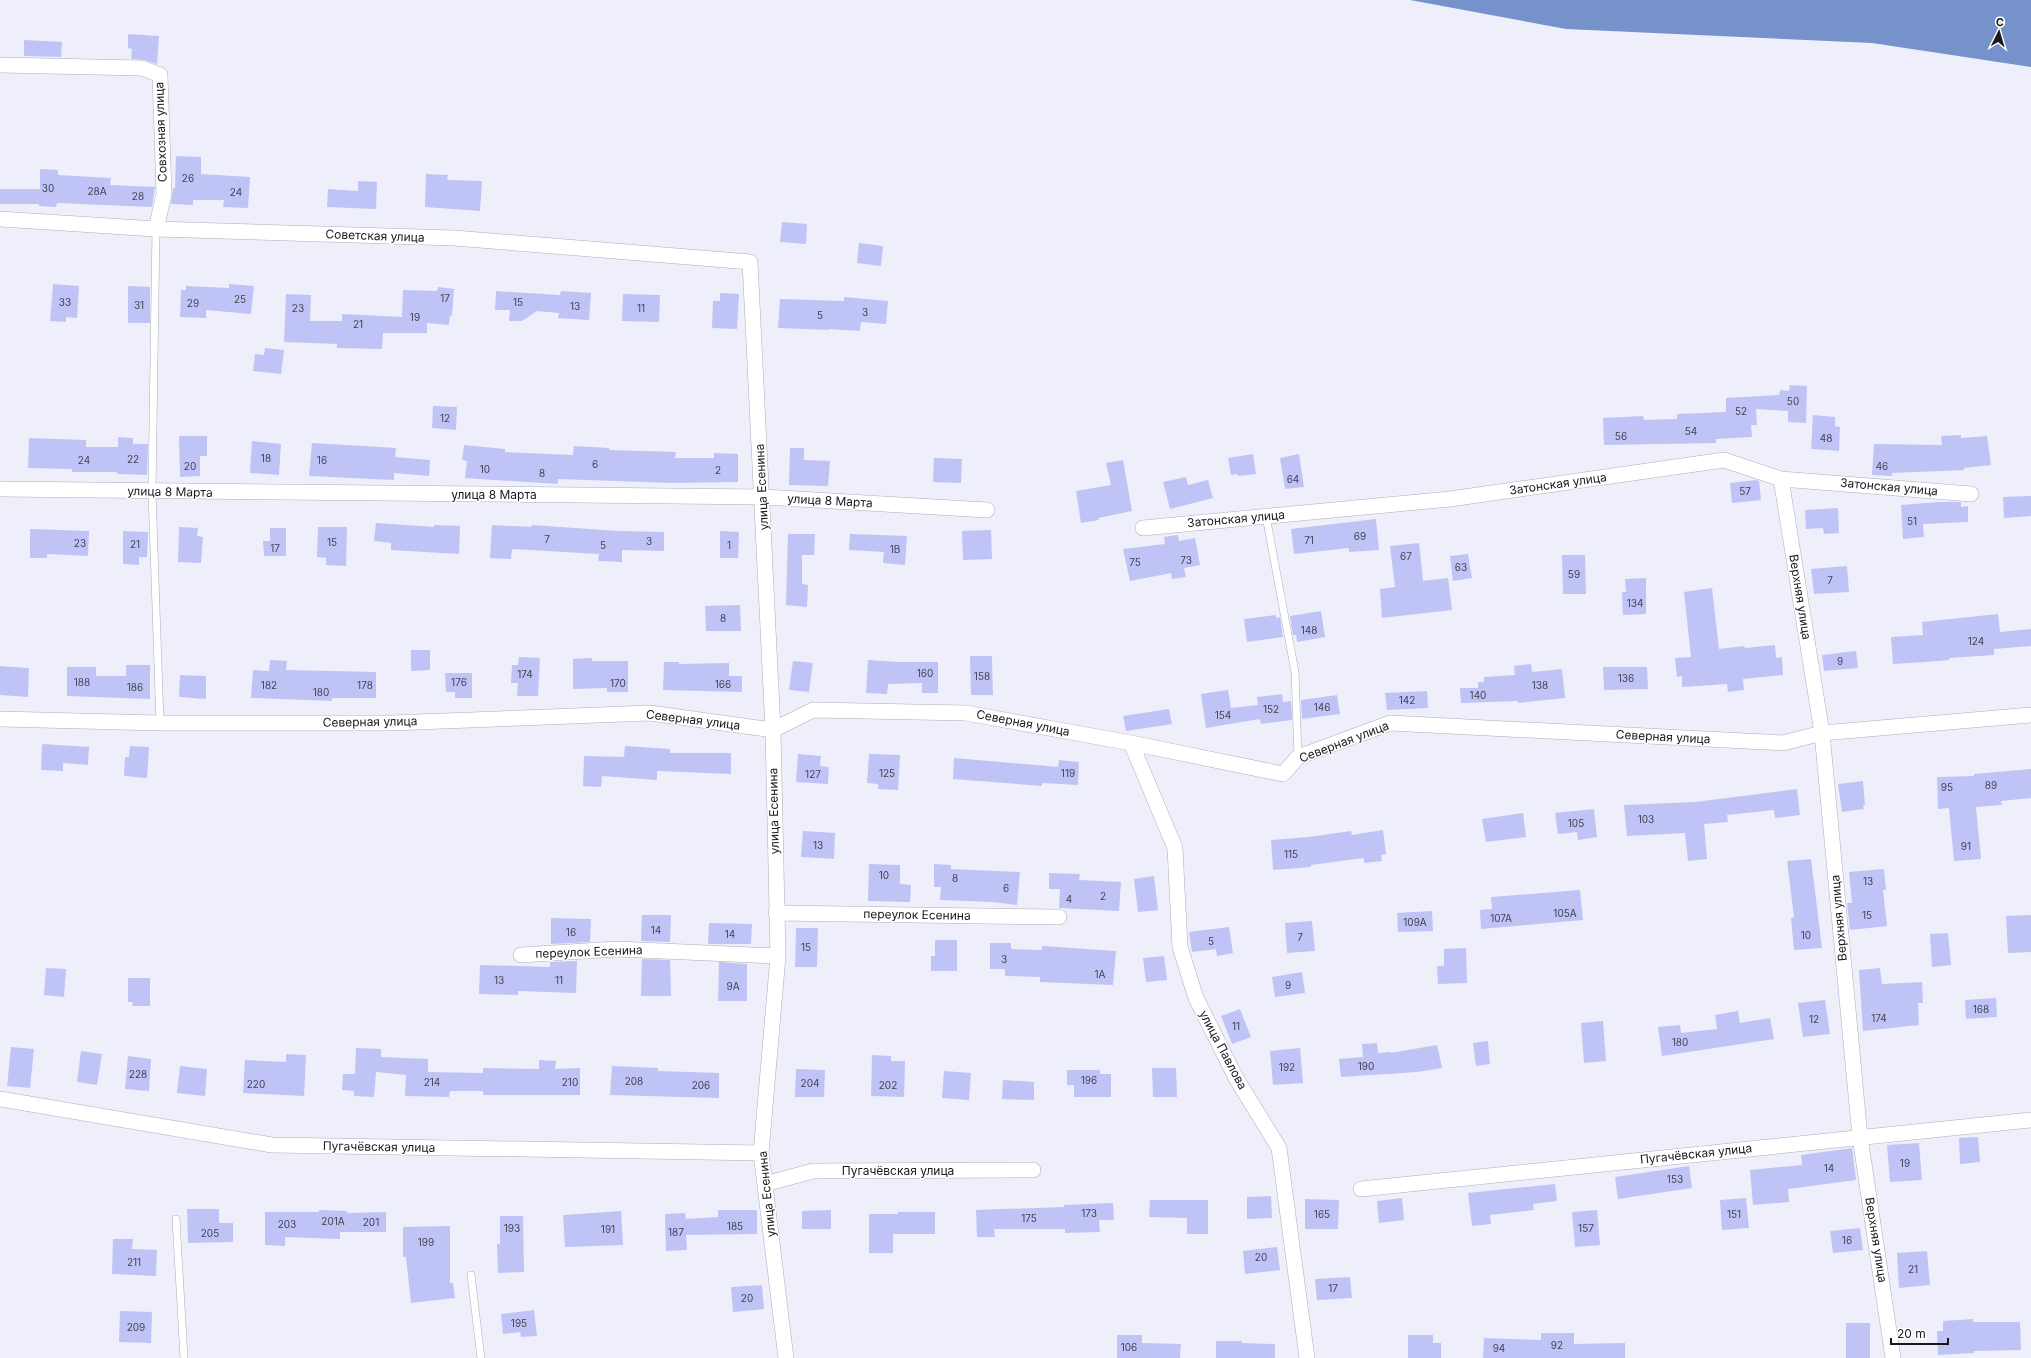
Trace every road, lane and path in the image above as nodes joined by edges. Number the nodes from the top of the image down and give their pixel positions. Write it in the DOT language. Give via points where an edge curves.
graph roads {
  1 [pos="0,65"];
  2 [pos="0,219"];
  3 [pos="156,229"];
  4 [pos="750,262"];
  5 [pos="1781,479"];
  6 [pos="0,489"];
  7 [pos="152,492"];
  8 [pos="1971,494"];
  9 [pos="762,497"];
  10 [pos="987,510"];
  11 [pos="1266,516"];
  12 [pos="1142,528"];
  13 [pos="2031,715"];
  14 [pos="0,719"];
  15 [pos="160,723"];
  16 [pos="773,730"];
  17 [pos="1822,733"];
  18 [pos="1131,743"];
  19 [pos="1298,757"];
  20 [pos="776,913"];
  21 [pos="1059,917"];
  22 [pos="521,955"];
  23 [pos="778,956"];
  24 [pos="0,1099"];
  25 [pos="2031,1120"];
  26 [pos="1860,1137"];
  27 [pos="761,1153"];
  28 [pos="1033,1170"];
  29 [pos="765,1184"];
  30 [pos="1362,1188"];
  31 [pos="176,1219"];
  32 [pos="471,1275"];
  33 [pos="184,1358"];
  34 [pos="481,1358"];
  35 [pos="786,1358"];
  36 [pos="1307,1358"];
  37 [pos="1893,1358"];
  1 -- 3 [label="street, Совхозная улица" via="142,68 160,75 164,194"];
  2 -- 3 [label="street, Советская улица"];
  3 -- 4 [label="street, Советская улица" via="454,238"];
  3 -- 7 [label="lane"];
  4 -- 9 [label="street, улица Есенина"];
  5 -- 8 [label="street, Затонская улица"];
  5 -- 11 [label="street, Затонская улица" via="1724,460 1450,499"];
  5 -- 17 [label="street, Верхняя улица"];
  6 -- 7 [label="street, улица 8 Марта"];
  7 -- 9 [label="street, улица 8 Марта"];
  7 -- 15 [label="lane"];
  9 -- 10 [label="street, улица 8 Марта"];
  9 -- 16 [label="street, улица Есенина"];
  11 -- 12 [label="street, Затонская улица"];
  11 -- 19 [label="lane" via="1295,672"];
  13 -- 17 [label="street, Северная улица"];
  14 -- 15 [label="street, Северная улица"];
  15 -- 16 [label="street, Северная улица" via="391,723 650,713"];
  16 -- 18 [label="street, Северная улица" via="813,710 966,713"];
  16 -- 20 [label="street, улица Есенина"];
  17 -- 19 [label="street, Северная улица" via="1783,743 1390,722"];
  17 -- 26 [label="street, Верхняя улица"];
  18 -- 19 [label="street, Северная улица" via="1283,774"];
  18 -- 36 [label="street, улица Павлова" via="1175,848 1180,947 1196,998 1236,1078 1279,1148"];
  20 -- 21 [label="street, переулок Есенина"];
  20 -- 23 [label="street, улица Есенина"];
  22 -- 23 [label="street, переулок Есенина" via="617,949"];
  23 -- 27 [label="street, улица Есенина"];
  24 -- 27 [label="street, Пугачёвская улица" via="272,1145"];
  25 -- 26 [label="street, Пугачёвская улица"];
  26 -- 30 [label="street, Пугачёвская улица"];
  26 -- 37 [label="street, Верхняя улица"];
  27 -- 29 [label="street, улица Есенина"];
  28 -- 29 [label="street, Пугачёвская улица" via="813,1171"];
  29 -- 35 [label="street, улица Есенина"];
  31 -- 33 [label="lane"];
  32 -- 34 [label="lane"];
}
